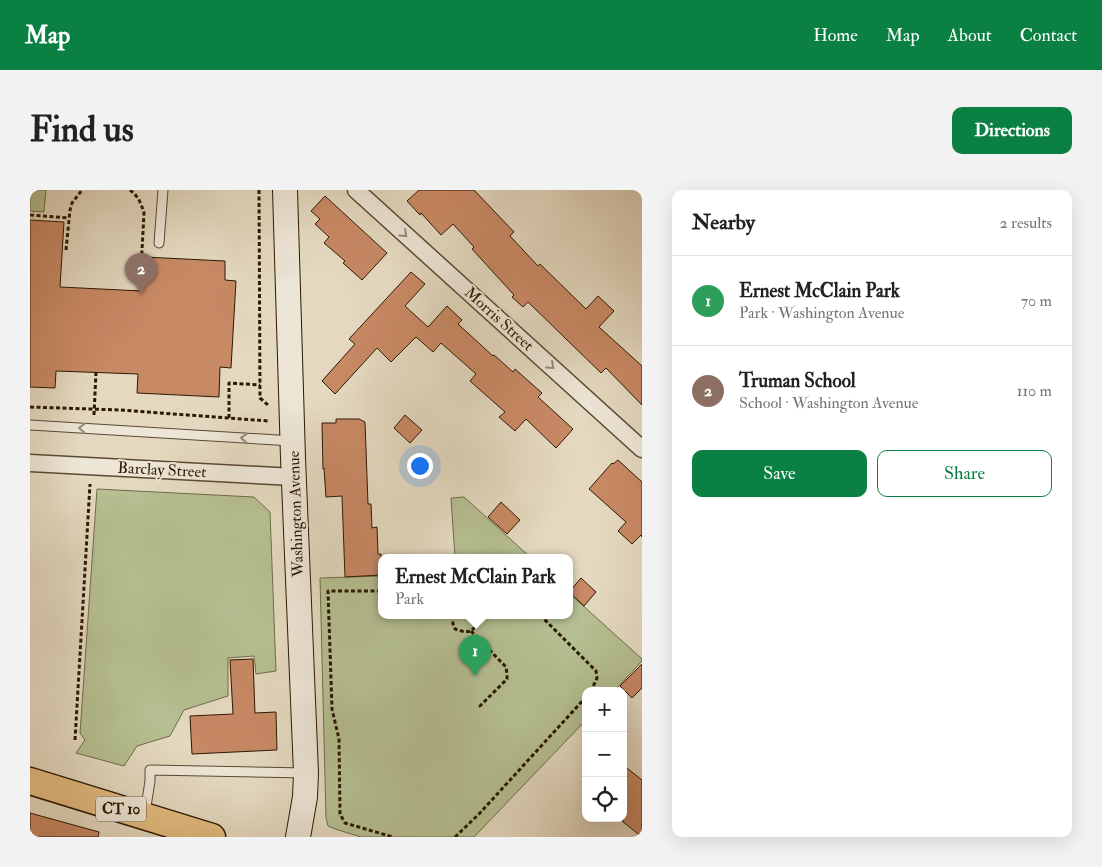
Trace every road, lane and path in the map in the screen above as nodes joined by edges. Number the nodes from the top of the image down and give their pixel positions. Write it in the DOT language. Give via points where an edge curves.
graph roads {
  1 [pos="82,190"];
  2 [pos="130,190"];
  3 [pos="163,190"];
  4 [pos="259,190"];
  5 [pos="285,190"];
  6 [pos="356,190"];
  7 [pos="374,196"];
  8 [pos="30,215"];
  9 [pos="69,218"];
  10 [pos="159,243"];
  11 [pos="66,250"];
  12 [pos="141,268"];
  13 [pos="96,372"];
  14 [pos="260,385"];
  15 [pos="30,407"];
  16 [pos="94,409"];
  17 [pos="228,418"];
  18 [pos="30,425"];
  19 [pos="93,429"];
  20 [pos="293,441"];
  21 [pos="642,448"];
  22 [pos="30,464"];
  23 [pos="91,467"];
  24 [pos="294,477"];
  25 [pos="378,591"];
  26 [pos="452,619"];
  27 [pos="482,619"];
  28 [pos="544,619"];
  29 [pos="471,631"];
  30 [pos="593,687"];
  31 [pos="582,701"];
  32 [pos="483,708"];
  33 [pos="75,740"];
  34 [pos="306,773"];
  35 [pos="30,781"];
  36 [pos="144,817"];
  37 [pos="212,837"];
  38 [pos="298,837"];
  39 [pos="393,837"];
  40 [pos="455,837"];
  1 -- 9 [label="path" via="72,203"];
  2 -- 12 [label="path" via="136,195 144,213"];
  3 -- 10 [label="lane"];
  4 -- 14 [label="path"];
  5 -- 20 [label="main road, Washington Avenue"];
  6 -- 7 [label="street, Morris Street"];
  7 -- 21 [label="street, Morris Street, one-way"];
  8 -- 9 [label="path"];
  9 -- 11 [label="path"];
  13 -- 16 [label="path"];
  14 -- 17 [label="path" via="229,383"];
  14 -- 17 [label="path" via="260,398 268,405 269,420"];
  15 -- 16 [label="path"];
  16 -- 17 [label="path"];
  16 -- 19 [label="path"];
  19 -- 18 [label="lane, one-way"];
  20 -- 19 [label="lane, one-way"];
  20 -- 24 [label="main road, Washington Avenue"];
  22 -- 23 [label="street, Barclay Street"];
  23 -- 24 [label="street, Barclay Street"];
  23 -- 33 [label="path"];
  24 -- 34 [label="main road, Washington Avenue"];
  25 -- 39 [label="path" via="328,591 332,709 339,739 340,814 346,823"];
  26 -- 29 [label="path" via="455,629"];
  27 -- 29 [label="path"];
  28 -- 30 [label="path" via="596,671"];
  29 -- 32 [label="path" via="506,667 508,674 507,679 480,706"];
  31 -- 40 [label="path"];
  34 -- 36 [label="lane" via="150,770"];
  34 -- 38 [label="main road, Washington Avenue" via="306,797"];
  35 -- 36 [label="main road, CT 10"];
  36 -- 37 [label="main road, CT 10"];
}
